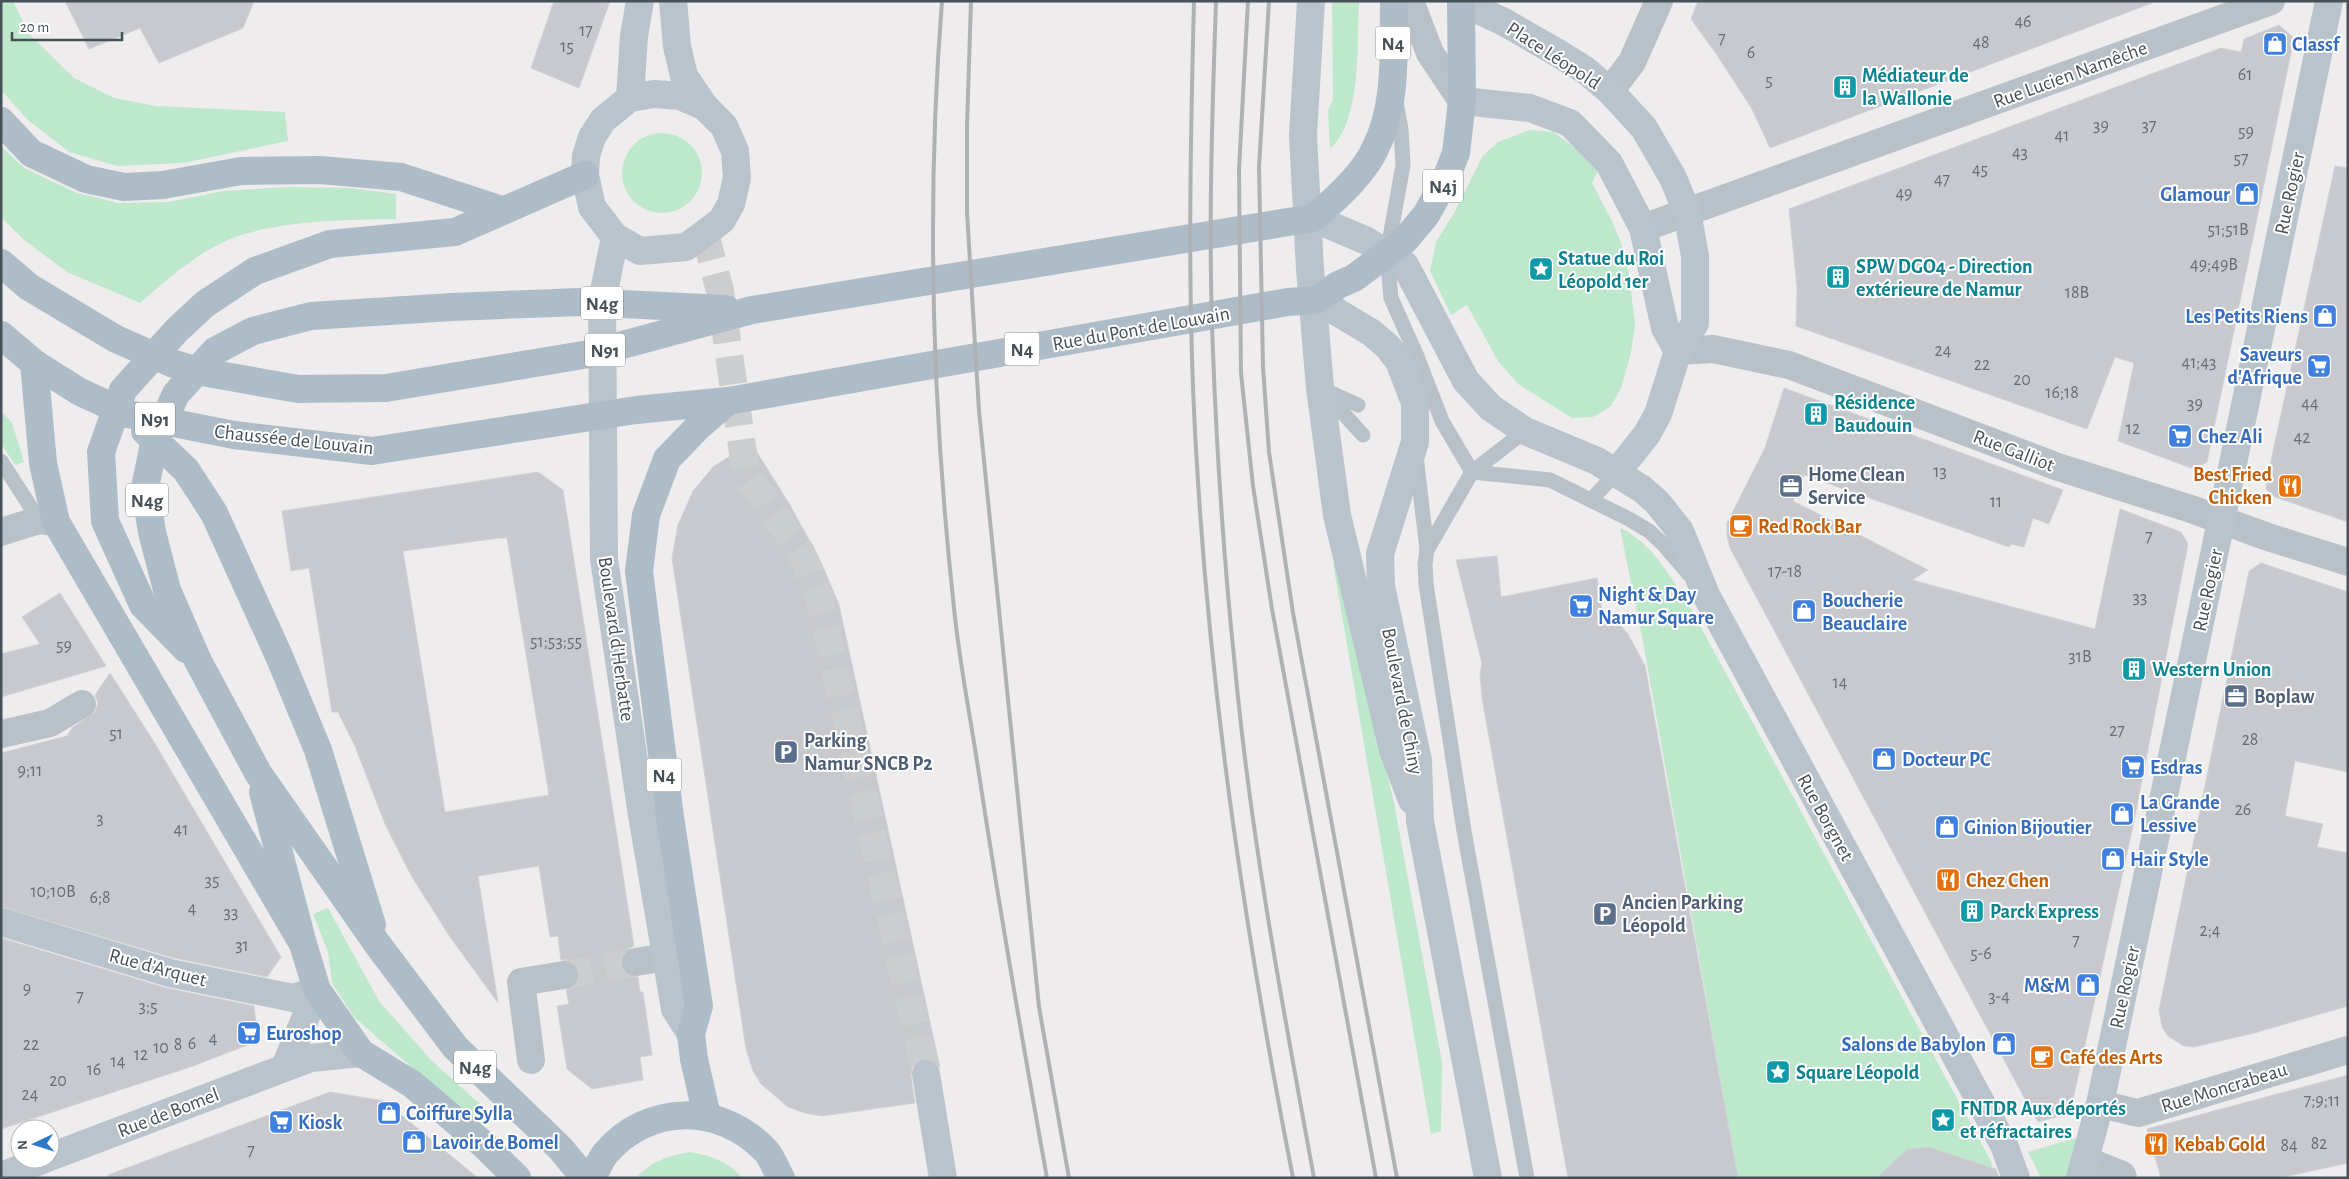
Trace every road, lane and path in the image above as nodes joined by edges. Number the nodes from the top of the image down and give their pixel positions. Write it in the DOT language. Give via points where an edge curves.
graph roads {
  1 [pos="640,1"];
  2 [pos="673,1"];
  3 [pos="1312,1"];
  4 [pos="1394,1"];
  5 [pos="1410,1"];
  6 [pos="1659,1"];
  7 [pos="2271,1"];
  8 [pos="2329,1"];
  9 [pos="1461,2"];
  10 [pos="1393,84"];
  11 [pos="1610,91"];
  12 [pos="630,98"];
  13 [pos="1462,101"];
  14 [pos="705,107"];
  15 [pos="1,121"];
  16 [pos="585,176"];
  17 [pos="502,210"];
  18 [pos="1688,212"];
  19 [pos="1313,218"];
  20 [pos="1643,228"];
  21 [pos="615,237"];
  22 [pos="1387,254"];
  23 [pos="1,262"];
  24 [pos="1317,300"];
  25 [pos="752,310"];
  26 [pos="1,335"];
  27 [pos="1678,351"];
  28 [pos="34,363"];
  29 [pos="1320,388"];
  30 [pos="728,401"];
  31 [pos="1358,405"];
  32 [pos="128,414"];
  33 [pos="1525,431"];
  34 [pos="1363,435"];
  35 [pos="1415,442"];
  36 [pos="1,461"];
  37 [pos="1472,472"];
  38 [pos="1617,472"];
  39 [pos="1591,500"];
  40 [pos="2221,520"];
  41 [pos="47,521"];
  42 [pos="1,532"];
  43 [pos="1427,550"];
  44 [pos="2348,562"];
  45 [pos="1706,595"];
  46 [pos="198,661"];
  47 [pos="82,704"];
  48 [pos="1,734"];
  49 [pos="258,773"];
  50 [pos="1420,821"];
  51 [pos="1,922"];
  52 [pos="303,944"];
  53 [pos="378,945"];
  54 [pos="666,957"];
  55 [pos="636,962"];
  56 [pos="564,975"];
  57 [pos="317,990"];
  58 [pos="691,1034"];
  59 [pos="2348,1050"];
  60 [pos="361,1053"];
  61 [pos="531,1060"];
  62 [pos="285,1067"];
  63 [pos="926,1074"];
  64 [pos="2100,1104"];
  65 [pos="708,1116"];
  66 [pos="60,1153"];
  67 [pos="19,1169"];
  68 [pos="2083,1169"];
  69 [pos="1,1176"];
  70 [pos="517,1178"];
  71 [pos="585,1178"];
  72 [pos="592,1178"];
  73 [pos="781,1178"];
  74 [pos="943,1178"];
  75 [pos="1488,1178"];
  76 [pos="1528,1178"];
  77 [pos="2016,1178"];
  78 [pos="2123,1178"];
  1 -- 12 [label="main road"];
  2 -- 14 [label="main road" via="677,46 684,76"];
  3 -- 29 [label="main road" via="1303,135"];
  4 -- 10 [label="main road, N4"];
  5 -- 13 [label="street" via="1430,53"];
  6 -- 11 [label="street" via="1632,62"];
  7 -- 18 [label="street, Rue Lucien Namêche"];
  8 -- 40 [label="main road, Rue Rogier"];
  9 -- 11 [label="main road, Place Léopold" via="1549,48 1585,70"];
  9 -- 13 [label="main road, Place Léopold / N4j"];
  10 -- 19 [label="main road, N4" via="1385,125 1375,151 1342,194"];
  10 -- 22 [label="lane" via="1401,128 1403,165"];
  11 -- 18 [label="main road, Place Léopold" via="1644,128"];
  12 -- 14 [label="main road" via="654,94 680,96"];
  12 -- 16 [label="main road" via="603,120 592,137 586,156"];
  13 -- 20 [label="main road" via="1530,108 1570,123 1609,163"];
  13 -- 22 [label="main road, Place Léopold / N4j" via="1456,153 1446,181 1426,216 1405,240"];
  14 -- 21 [label="main road" via="724,126 735,151 737,178 731,204 722,220 686,246 676,248 640,251"];
  15 -- 17 [label="main road" via="31,153 86,180 124,187 163,185 241,171 320,170 401,177"];
  16 -- 17 [label="main road"];
  16 -- 21 [label="main road" via="592,207"];
  17 -- 46 [label="main road" via="455,232 330,244 255,271 205,304 123,390 101,452 105,521 143,605"];
  18 -- 20 [label="street, Rue Lucien Namêche"];
  18 -- 27 [label="main road, Place Léopold" via="1696,256 1695,323"];
  19 -- 22 [label="main road" via="1367,241"];
  19 -- 25 [label="main road"];
  20 -- 27 [label="main road" via="1665,328"];
  21 -- 54 [label="main road, Boulevard d'Herbatte" via="602,301 604,559"];
  22 -- 24 [label="main road, Place Léopold / N4j"];
  22 -- 33 [label="main road" via="1405,265 1466,380 1491,408"];
  22 -- 37 [label="lane" via="1388,281 1395,312 1416,354 1442,421"];
  23 -- 25 [label="main road, N91" via="29,287 116,340 187,368 258,384 298,389 386,388 589,354"];
  24 -- 30 [label="main road, Rue du Pont de Louvain / N4" via="1288,302"];
  24 -- 35 [label="main road, Boulevard de Chiny" via="1372,333 1399,361 1415,403"];
  25 -- 46 [label="main road, N4g" via="580,302 311,316 253,331 215,351 176,394 155,439 145,488 167,590"];
  26 -- 28 [label="main road, Chaussée de Louvain / N91"];
  27 -- 38 [label="main road, Place Léopold" via="1658,414"];
  27 -- 40 [label="street, Rue Galliot" via="1713,349 1789,365 2058,467"];
  28 -- 32 [label="main road, Chaussée de Louvain / N91" via="80,392"];
  28 -- 41 [label="main road"];
  29 -- 31 [label="lane"];
  29 -- 34 [label="lane"];
  29 -- 50 [label="main road" via="1339,524 1393,750"];
  30 -- 32 [label="main road, Chaussée de Louvain / N91" via="636,410 372,451 234,436"];
  30 -- 58 [label="main road, N4" via="667,460 646,515 639,571 670,817 699,1006"];
  32 -- 53 [label="main road" via="186,470 214,513 318,750"];
  33 -- 37 [label="lane"];
  33 -- 38 [label="main road"];
  35 -- 43 [label="lane"];
  35 -- 50 [label="main road, Boulevard de Chiny" via="1380,554 1381,578 1418,761"];
  36 -- 41 [label="lane"];
  37 -- 39 [label="lane" via="1550,480"];
  37 -- 43 [label="lane"];
  38 -- 39 [label="lane"];
  38 -- 45 [label="main road, Rue Borgnet" via="1642,488 1668,514 1688,548"];
  39 -- 45 [label="lane" via="1649,531 1679,560"];
  40 -- 44 [label="street, Rue Galliot"];
  40 -- 64 [label="main road, Rue Rogier"];
  41 -- 42 [label="street"];
  41 -- 52 [label="main road"];
  43 -- 76 [label="lane" via="1424,564 1426,584 1464,831"];
  45 -- 77 [label="main road, Rue Borgnet" via="1999,1137"];
  46 -- 49 [label="main road, N4g"];
  47 -- 48 [label="street" via="50,723"];
  49 -- 52 [label="main road"];
  49 -- 53 [label="main road, N4g"];
  50 -- 75 [label="main road, Boulevard de Chiny"];
  51 -- 57 [label="main road, Rue d'Arquet" via="170,973 293,998"];
  52 -- 57 [label="main road"];
  53 -- 71 [label="main road, N4g" via="455,1047 560,1148"];
  54 -- 55 [label="street"];
  54 -- 58 [label="main road, Boulevard d'Herbatte" via="675,1009"];
  56 -- 61 [label="street" via="521,982"];
  57 -- 60 [label="main road"];
  57 -- 62 [label="main road"];
  58 -- 65 [label="main road, N4"];
  59 -- 64 [label="street, Rue Moncrabeau" via="2138,1113"];
  60 -- 62 [label="main road, Rue de Bomel" via="311,1058"];
  60 -- 70 [label="main road" via="412,1084 483,1144"];
  62 -- 66 [label="main road, Rue de Bomel"];
  63 -- 74 [label="main road"];
  64 -- 68 [label="main road, Rue Rogier"];
  65 -- 72 [label="main road" via="662,1118 627,1133 604,1155"];
  65 -- 73 [label="main road" via="738,1128 767,1152"];
  67 -- 69 [label="main road"];
  68 -- 78 [label="street"];
}
